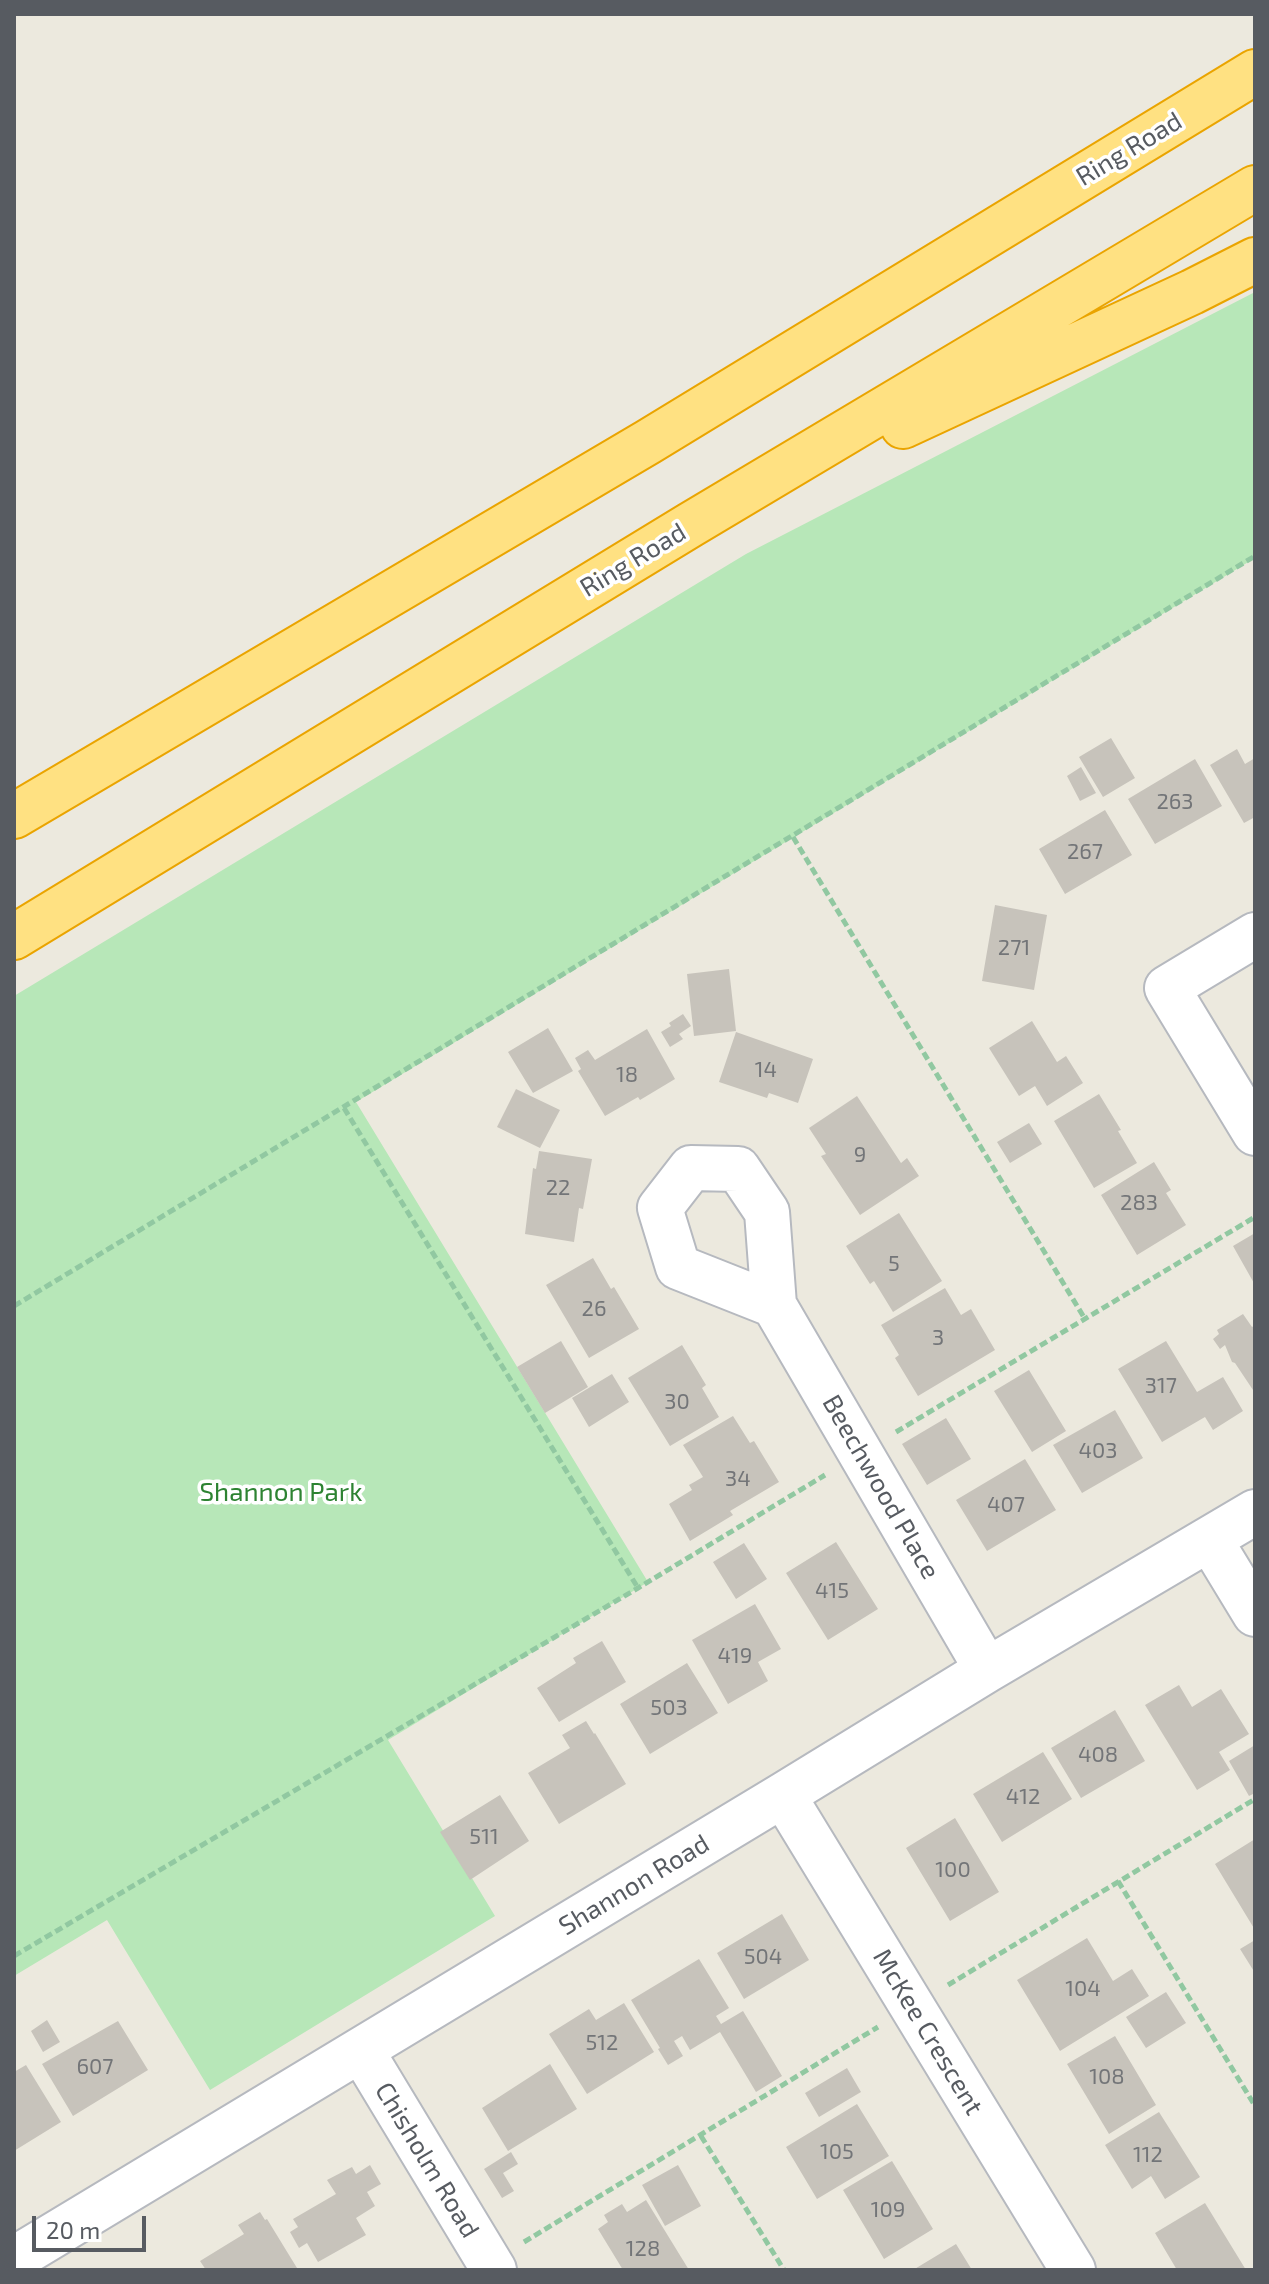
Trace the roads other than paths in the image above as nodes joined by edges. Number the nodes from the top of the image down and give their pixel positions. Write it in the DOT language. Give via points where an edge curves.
graph roads {
  1 [pos="1255,40"];
  2 [pos="1255,72"];
  3 [pos="1255,188"];
  4 [pos="1255,260"];
  5 [pos="648,442"];
  6 [pos="690,525"];
  7 [pos="14,816"];
  8 [pos="1255,935"];
  9 [pos="14,937"];
  10 [pos="1255,1133"];
  11 [pos="774,1305"];
  12 [pos="1255,1512"];
  13 [pos="1210,1540"];
  14 [pos="1255,1614"];
  15 [pos="987,1670"];
  16 [pos="783,1795"];
  17 [pos="361,2050"];
  18 [pos="14,2259"];
  19 [pos="492,2266"];
  20 [pos="1073,2270"];
  1 -- 5 [label="highway"];
  2 -- 5 [label="highway, Ring Road"];
  3 -- 6 [label="highway, Ring Road"];
  4 -- 6 [label="highway"];
  5 -- 7 [label="highway, Ring Road"];
  6 -- 9 [label="highway, Ring Road"];
  8 -- 10 [label="street" via="1167,988"];
  11 -- 15 [label="street, Beechwood Place"];
  12 -- 13 [label="street, Shannon Road"];
  13 -- 14 [label="street"];
  13 -- 15 [label="street, Shannon Road"];
  15 -- 16 [label="street, Shannon Road"];
  16 -- 17 [label="street, Shannon Road"];
  16 -- 20 [label="street, McKee Crescent"];
  17 -- 18 [label="street, Shannon Road"];
  17 -- 19 [label="street, Chisholm Road"];
}
